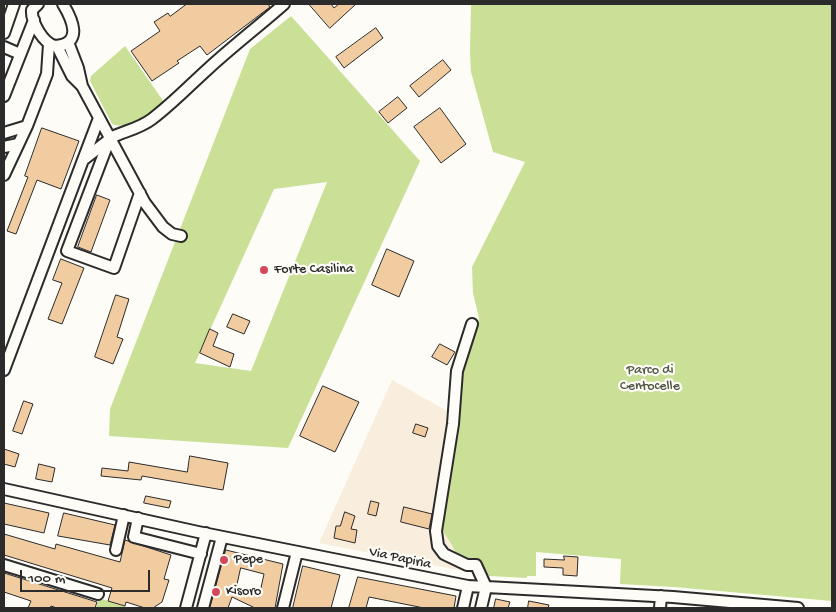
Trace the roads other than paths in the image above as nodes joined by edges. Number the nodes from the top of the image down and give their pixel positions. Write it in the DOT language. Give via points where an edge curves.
graph roads {
  1 [pos="14,4"];
  2 [pos="38,4"];
  3 [pos="63,4"];
  4 [pos="284,4"];
  5 [pos="34,20"];
  6 [pos="4,33"];
  7 [pos="68,42"];
  8 [pos="53,45"];
  9 [pos="4,47"];
  10 [pos="20,54"];
  11 [pos="65,61"];
  12 [pos="48,74"];
  13 [pos="82,86"];
  14 [pos="4,96"];
  15 [pos="99,118"];
  16 [pos="26,126"];
  17 [pos="4,133"];
  18 [pos="110,138"];
  19 [pos="18,144"];
  20 [pos="4,147"];
  21 [pos="83,160"];
  22 [pos="4,175"];
  23 [pos="140,193"];
  24 [pos="181,236"];
  25 [pos="472,324"];
  26 [pos="4,370"];
  27 [pos="4,489"];
  28 [pos="124,515"];
  29 [pos="138,518"];
  30 [pos="206,533"];
  31 [pos="222,537"];
  32 [pos="116,550"];
  33 [pos="297,552"];
  34 [pos="200,555"];
  35 [pos="216,560"];
  36 [pos="4,565"];
  37 [pos="468,586"];
  38 [pos="486,587"];
  39 [pos="98,594"];
  40 [pos="660,596"];
  41 [pos="186,608"];
  42 [pos="203,608"];
  43 [pos="283,608"];
  44 [pos="463,608"];
  45 [pos="482,608"];
  46 [pos="660,608"];
  47 [pos="798,608"];
  1 -- 6 [label="street"];
  2 -- 5 [label="street" via="32,10"];
  3 -- 7 [label="street" via="74,26"];
  4 -- 18 [label="street" via="151,120"];
  5 -- 8 [label="street" via="45,40"];
  5 -- 10 [label="street"];
  7 -- 8 [label="street"];
  7 -- 13 [label="street"];
  8 -- 11 [label="street"];
  8 -- 12 [label="street"];
  9 -- 10 [label="street"];
  10 -- 14 [label="street"];
  11 -- 12 [label="street"];
  11 -- 13 [label="street" via="72,76"];
  12 -- 16 [label="street"];
  13 -- 15 [label="street"];
  15 -- 18 [label="street"];
  15 -- 21 [label="street"];
  16 -- 17 [label="street"];
  16 -- 19 [label="street"];
  18 -- 21 [label="street"];
  18 -- 23 [label="street"];
  18 -- 23 [label="street" via="67,251 114,268"];
  19 -- 20 [label="street"];
  19 -- 22 [label="street"];
  21 -- 26 [label="street"];
  23 -- 24 [label="street" via="163,227"];
  25 -- 38 [label="street" via="457,371 454,424 436,531 440,550 457,560 476,565"];
  27 -- 28 [label="street, Via Papiria"];
  28 -- 29 [label="street, Via Papiria"];
  28 -- 32 [label="street"];
  29 -- 30 [label="street, Via Papiria"];
  29 -- 34 [label="street" via="134,537"];
  30 -- 31 [label="street, Via Papiria"];
  30 -- 34 [label="street"];
  31 -- 33 [label="street, Via Papiria"];
  31 -- 35 [label="street"];
  33 -- 37 [label="street, Via Papiria"];
  33 -- 43 [label="street"];
  34 -- 35 [label="street" via="211,553"];
  34 -- 41 [label="street"];
  35 -- 42 [label="street"];
  36 -- 39 [label="street"];
  37 -- 38 [label="street, Via Papiria"];
  37 -- 44 [label="street"];
  38 -- 40 [label="street, Via Papiria"];
  38 -- 45 [label="street"];
  40 -- 46 [label="street"];
  40 -- 47 [label="street, Via Papiria"];
}
